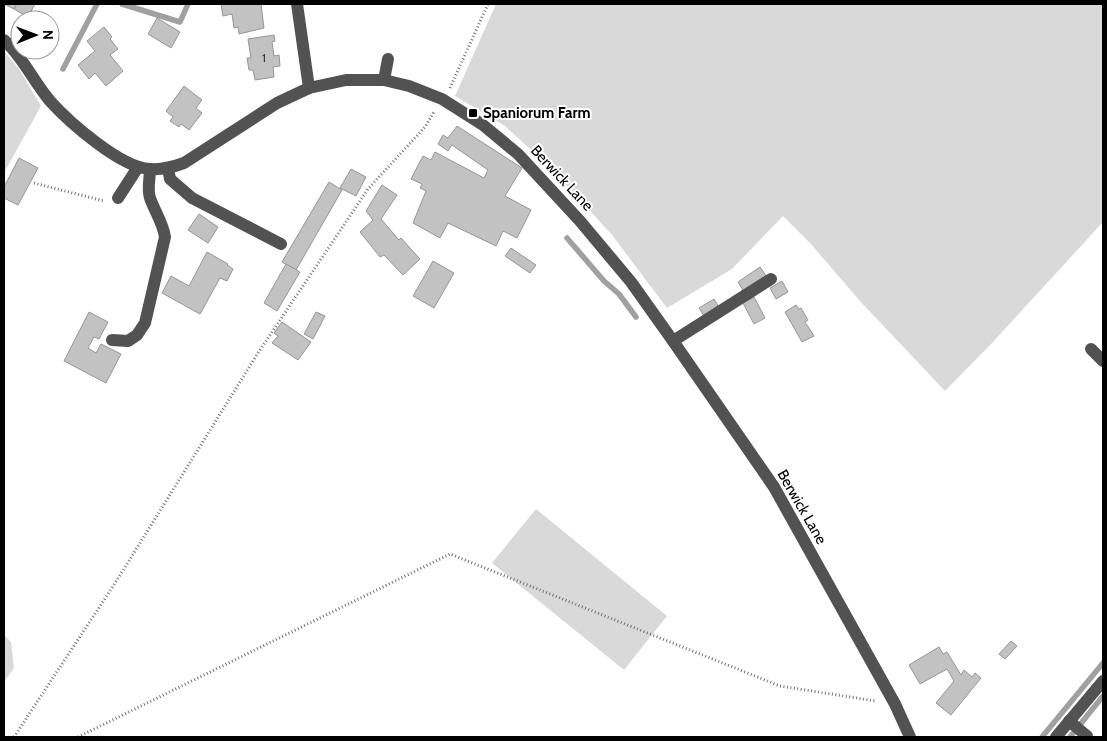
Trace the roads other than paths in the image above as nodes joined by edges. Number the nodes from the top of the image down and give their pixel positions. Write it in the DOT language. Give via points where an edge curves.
graph roads {
  1 [pos="296,4"];
  2 [pos="4,40"];
  3 [pos="388,58"];
  4 [pos="384,80"];
  5 [pos="309,88"];
  6 [pos="144,168"];
  7 [pos="168,168"];
  8 [pos="118,198"];
  9 [pos="281,244"];
  10 [pos="771,279"];
  11 [pos="112,340"];
  12 [pos="673,341"];
  13 [pos="1091,349"];
  14 [pos="1103,361"];
  15 [pos="1103,681"];
  16 [pos="1069,721"];
  17 [pos="1087,736"];
  18 [pos="910,737"];
  19 [pos="1056,737"];
  1 -- 5 [label="street"];
  2 -- 6 [label="street" via="50,100 72,122 93,140"];
  3 -- 4 [label="street"];
  4 -- 5 [label="street, Berwick Lane" via="346,80"];
  4 -- 12 [label="street, Berwick Lane" via="442,99 483,125 518,154 580,221"];
  5 -- 7 [label="street, Berwick Lane" via="277,103 184,163"];
  6 -- 7 [label="street, Berwick Lane"];
  6 -- 8 [label="street"];
  6 -- 11 [label="street" via="150,198 165,237 145,323 128,341"];
  7 -- 9 [label="street" via="170,180 192,198"];
  10 -- 12 [label="street"];
  12 -- 18 [label="street, Berwick Lane" via="774,488 895,704"];
  13 -- 14 [label="street"];
  15 -- 16 [label="street"];
  16 -- 17 [label="street"];
  16 -- 19 [label="street"];
}
